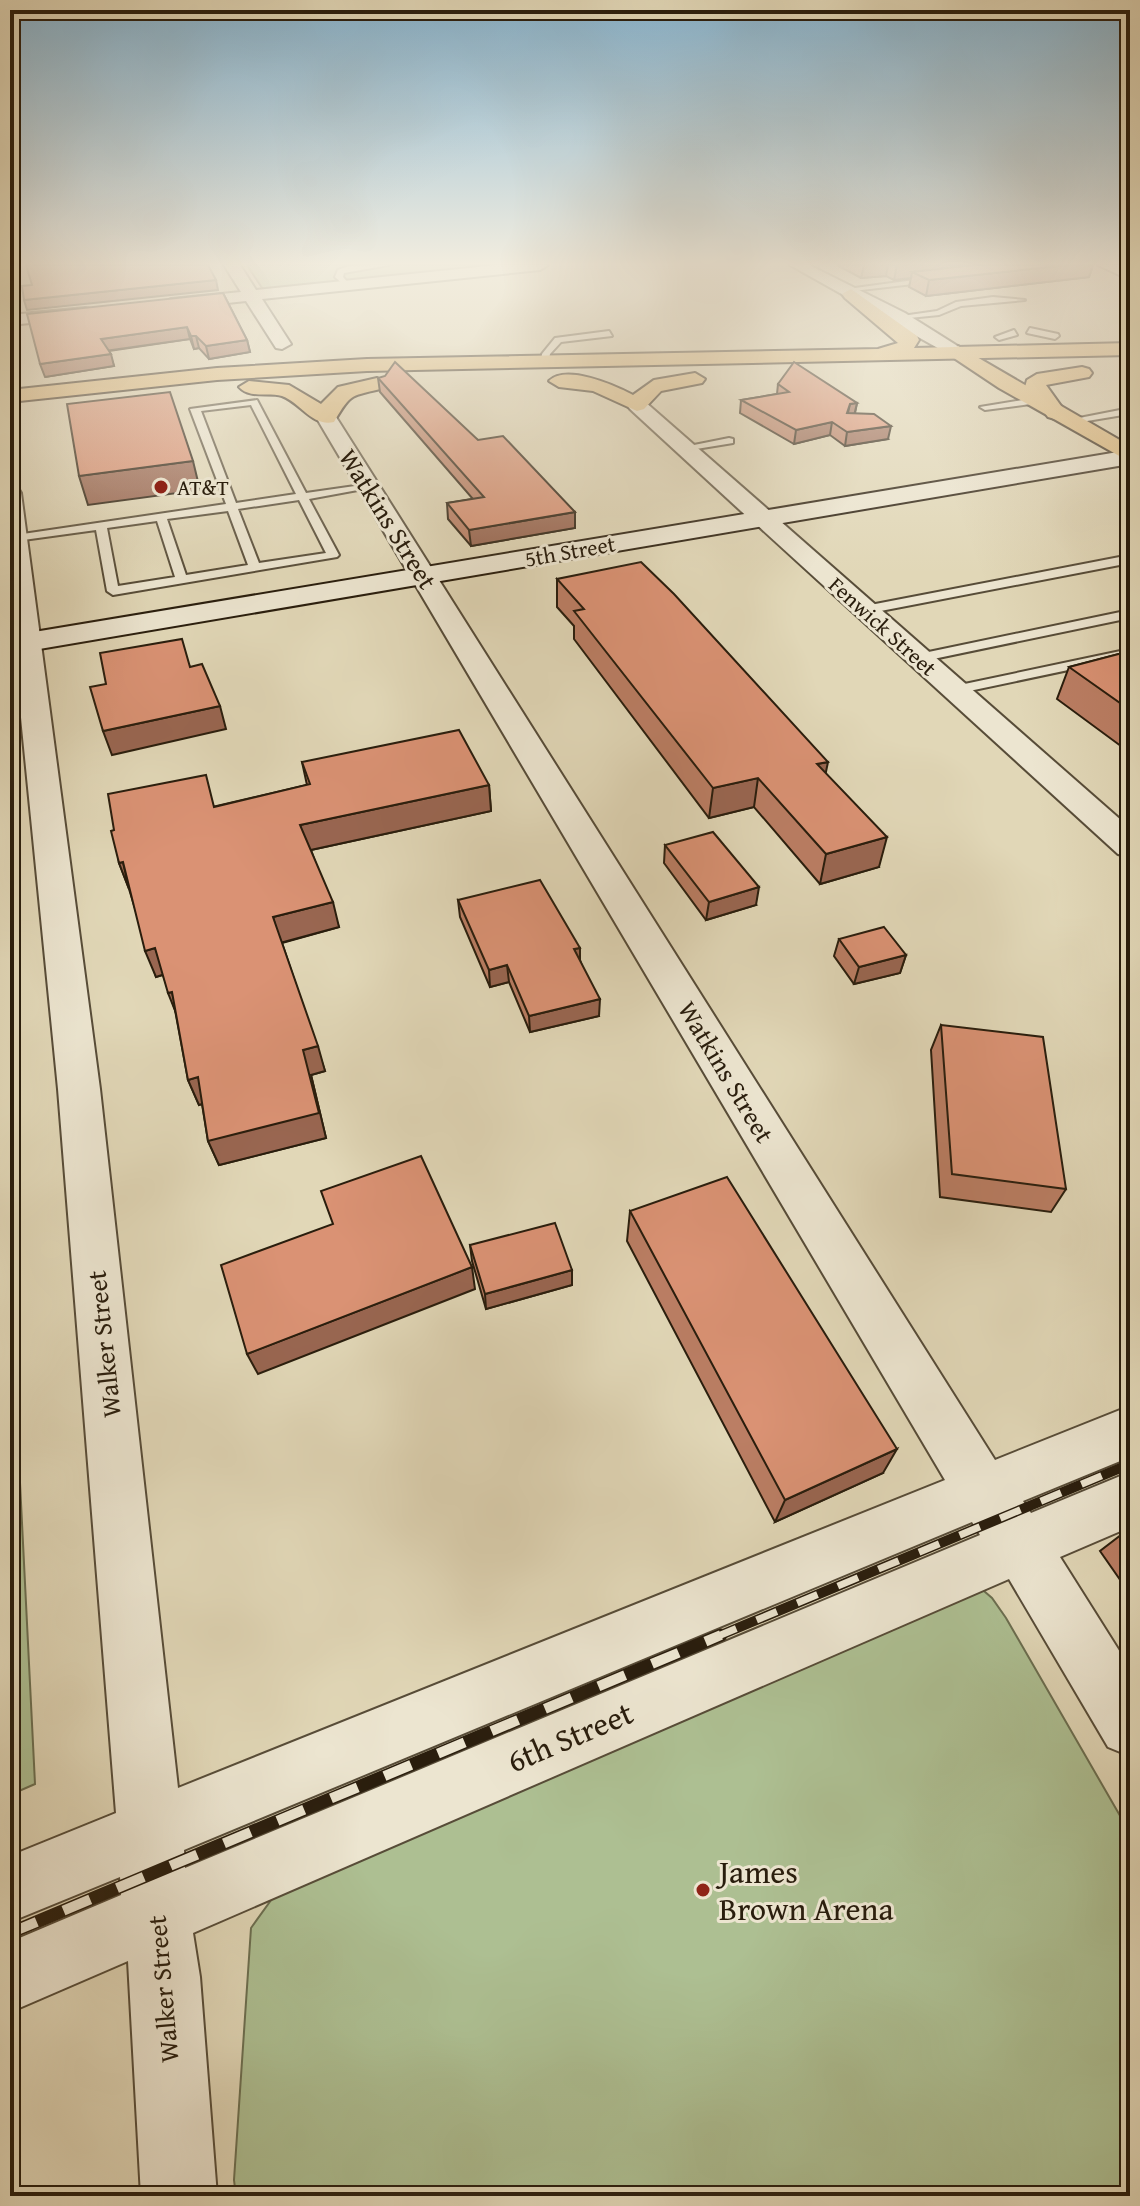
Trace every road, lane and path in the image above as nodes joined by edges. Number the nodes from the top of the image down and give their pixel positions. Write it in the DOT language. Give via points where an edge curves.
graph roads {
  1 [pos="242,368"];
  2 [pos="318,368"];
  3 [pos="982,368"];
  4 [pos="217,374"];
  5 [pos="991,374"];
  6 [pos="961,375"];
  7 [pos="559,381"];
  8 [pos="377,384"];
  9 [pos="249,387"];
  10 [pos="10,396"];
  11 [pos="1035,401"];
  12 [pos="637,405"];
  13 [pos="10,406"];
  14 [pos="985,407"];
  15 [pos="1120,413"];
  16 [pos="326,417"];
  17 [pos="1070,421"];
  18 [pos="1130,422"];
  19 [pos="729,441"];
  20 [pos="684,448"];
  21 [pos="1130,456"];
  22 [pos="369,487"];
  23 [pos="303,497"];
  24 [pos="233,507"];
  25 [pos="13,516"];
  26 [pos="161,517"];
  27 [pos="763,518"];
  28 [pos="101,526"];
  29 [pos="1130,559"];
  30 [pos="255,568"];
  31 [pos="423,575"];
  32 [pos="182,580"];
  33 [pos="865,610"];
  34 [pos="1130,614"];
  35 [pos="19,643"];
  36 [pos="1130,653"];
  37 [pos="919,658"];
  38 [pos="955,690"];
  39 [pos="1130,846"];
  40 [pos="1130,1431"];
  41 [pos="985,1490"];
  42 [pos="1130,1499"];
  43 [pos="1020,1546"];
  44 [pos="1130,1725"];
  45 [pos="149,1833"];
  46 [pos="10,1889"];
  47 [pos="156,1915"];
  48 [pos="10,1977"];
  49 [pos="179,2196"];
  1 -- 4 [label="main road"];
  2 -- 4 [label="main road"];
  3 -- 5 [label="main road"];
  4 -- 10 [label="main road"];
  5 -- 6 [label="main road"];
  5 -- 11 [label="main road"];
  5 -- 17 [label="main road" via="1090,373 1037,380 1035,387"];
  7 -- 8 [label="main road"];
  7 -- 12 [label="main road" via="598,385"];
  7 -- 12 [label="main road" via="702,378 659,385"];
  8 -- 9 [label="main road"];
  8 -- 16 [label="main road" via="337,395"];
  9 -- 13 [label="main road"];
  9 -- 16 [label="main road" via="289,391"];
  11 -- 14 [label="lane"];
  11 -- 17 [label="main road"];
  12 -- 20 [label="main road, Fenwick Street"];
  15 -- 17 [label="lane"];
  16 -- 22 [label="street, Watkins Street"];
  17 -- 18 [label="lane"];
  17 -- 21 [label="main road"];
  19 -- 20 [label="lane"];
  20 -- 27 [label="main road, Fenwick Street"];
  21 -- 27 [label="main road, 5th Street"];
  22 -- 23 [label="lane"];
  22 -- 31 [label="street, Watkins Street"];
  23 -- 24 [label="lane"];
  23 -- 24 [label="lane" via="254,402 195,409"];
  23 -- 30 [label="lane" via="333,555"];
  24 -- 26 [label="lane"];
  24 -- 30 [label="lane"];
  25 -- 28 [label="lane"];
  25 -- 35 [label="street, Walker Street"];
  26 -- 28 [label="lane"];
  26 -- 32 [label="lane"];
  27 -- 31 [label="main road, 5th Street"];
  27 -- 33 [label="street, Fenwick Street"];
  28 -- 32 [label="lane" via="113,591"];
  29 -- 33 [label="lane"];
  30 -- 32 [label="lane"];
  31 -- 35 [label="main road, 5th Street"];
  31 -- 41 [label="street, Watkins Street"];
  33 -- 37 [label="street, Fenwick Street"];
  34 -- 37 [label="lane"];
  35 -- 45 [label="street, Walker Street" via="81,1104"];
  36 -- 38 [label="lane"];
  37 -- 38 [label="street, Fenwick Street"];
  38 -- 39 [label="street, Fenwick Street"];
  40 -- 41 [label="street"];
  41 -- 43 [label="street, Watkins Street"];
  41 -- 45 [label="street"];
  42 -- 43 [label="street, 6th Street"];
  43 -- 44 [label="street, Watkins Street"];
  43 -- 47 [label="street, 6th Street"];
  45 -- 46 [label="street"];
  45 -- 47 [label="street, Walker Street"];
  47 -- 48 [label="street, 6th Street"];
  47 -- 49 [label="street, Walker Street"];
}
